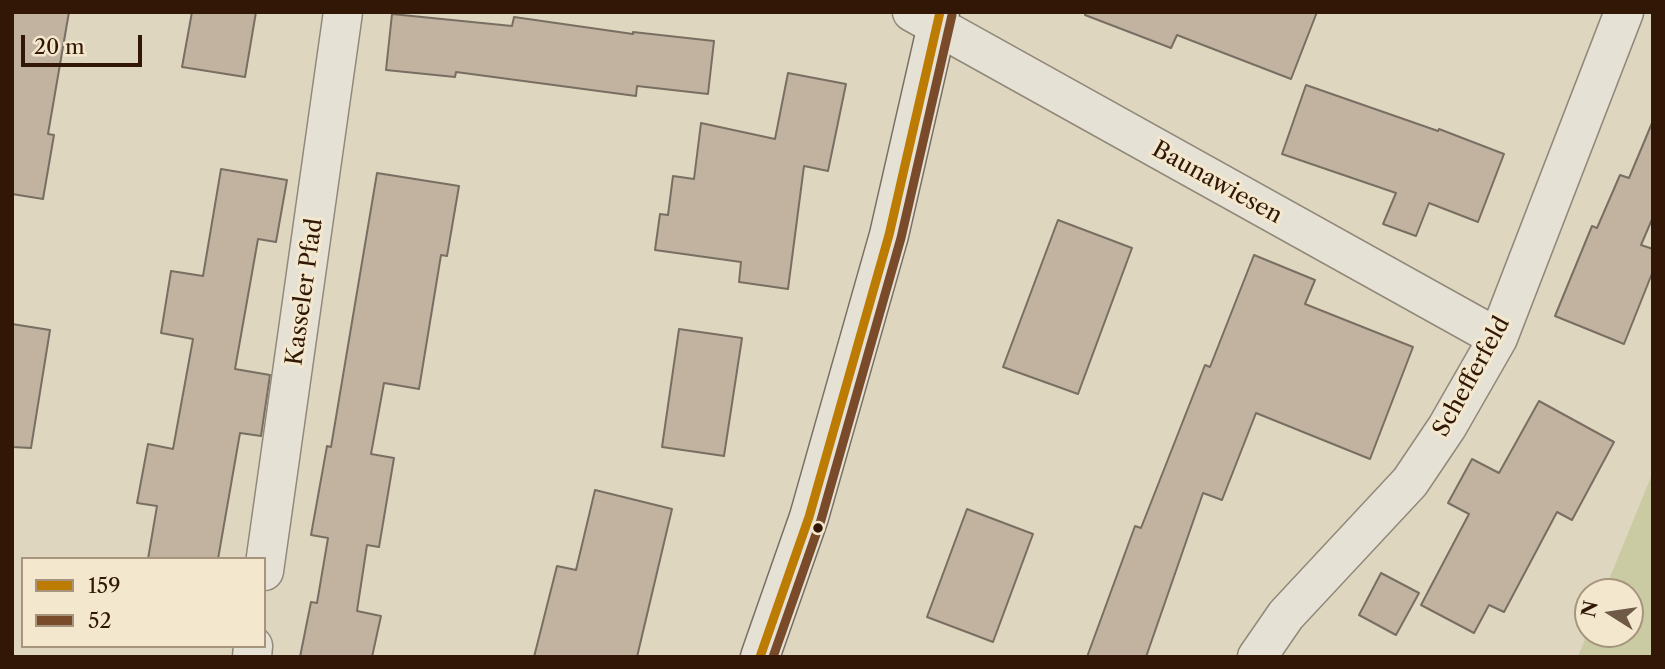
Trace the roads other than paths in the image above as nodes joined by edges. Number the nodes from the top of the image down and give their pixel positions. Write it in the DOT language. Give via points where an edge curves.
graph roads {
  1 [pos="343,12"];
  2 [pos="1624,12"];
  3 [pos="930,17"];
  4 [pos="1498,338"];
  5 [pos="266,557"];
  6 [pos="760,657"];
  7 [pos="1257,657"];
  1 -- 5 [label="street, Kasseler Pfad"];
  2 -- 4 [label="street, Schefferfeld"];
  3 -- 4 [label="street, Baunawiesen"];
  3 -- 6 [label="street" via="889,235 809,517"];
  4 -- 7 [label="street, Schefferfeld" via="1409,482 1286,615"];
}
